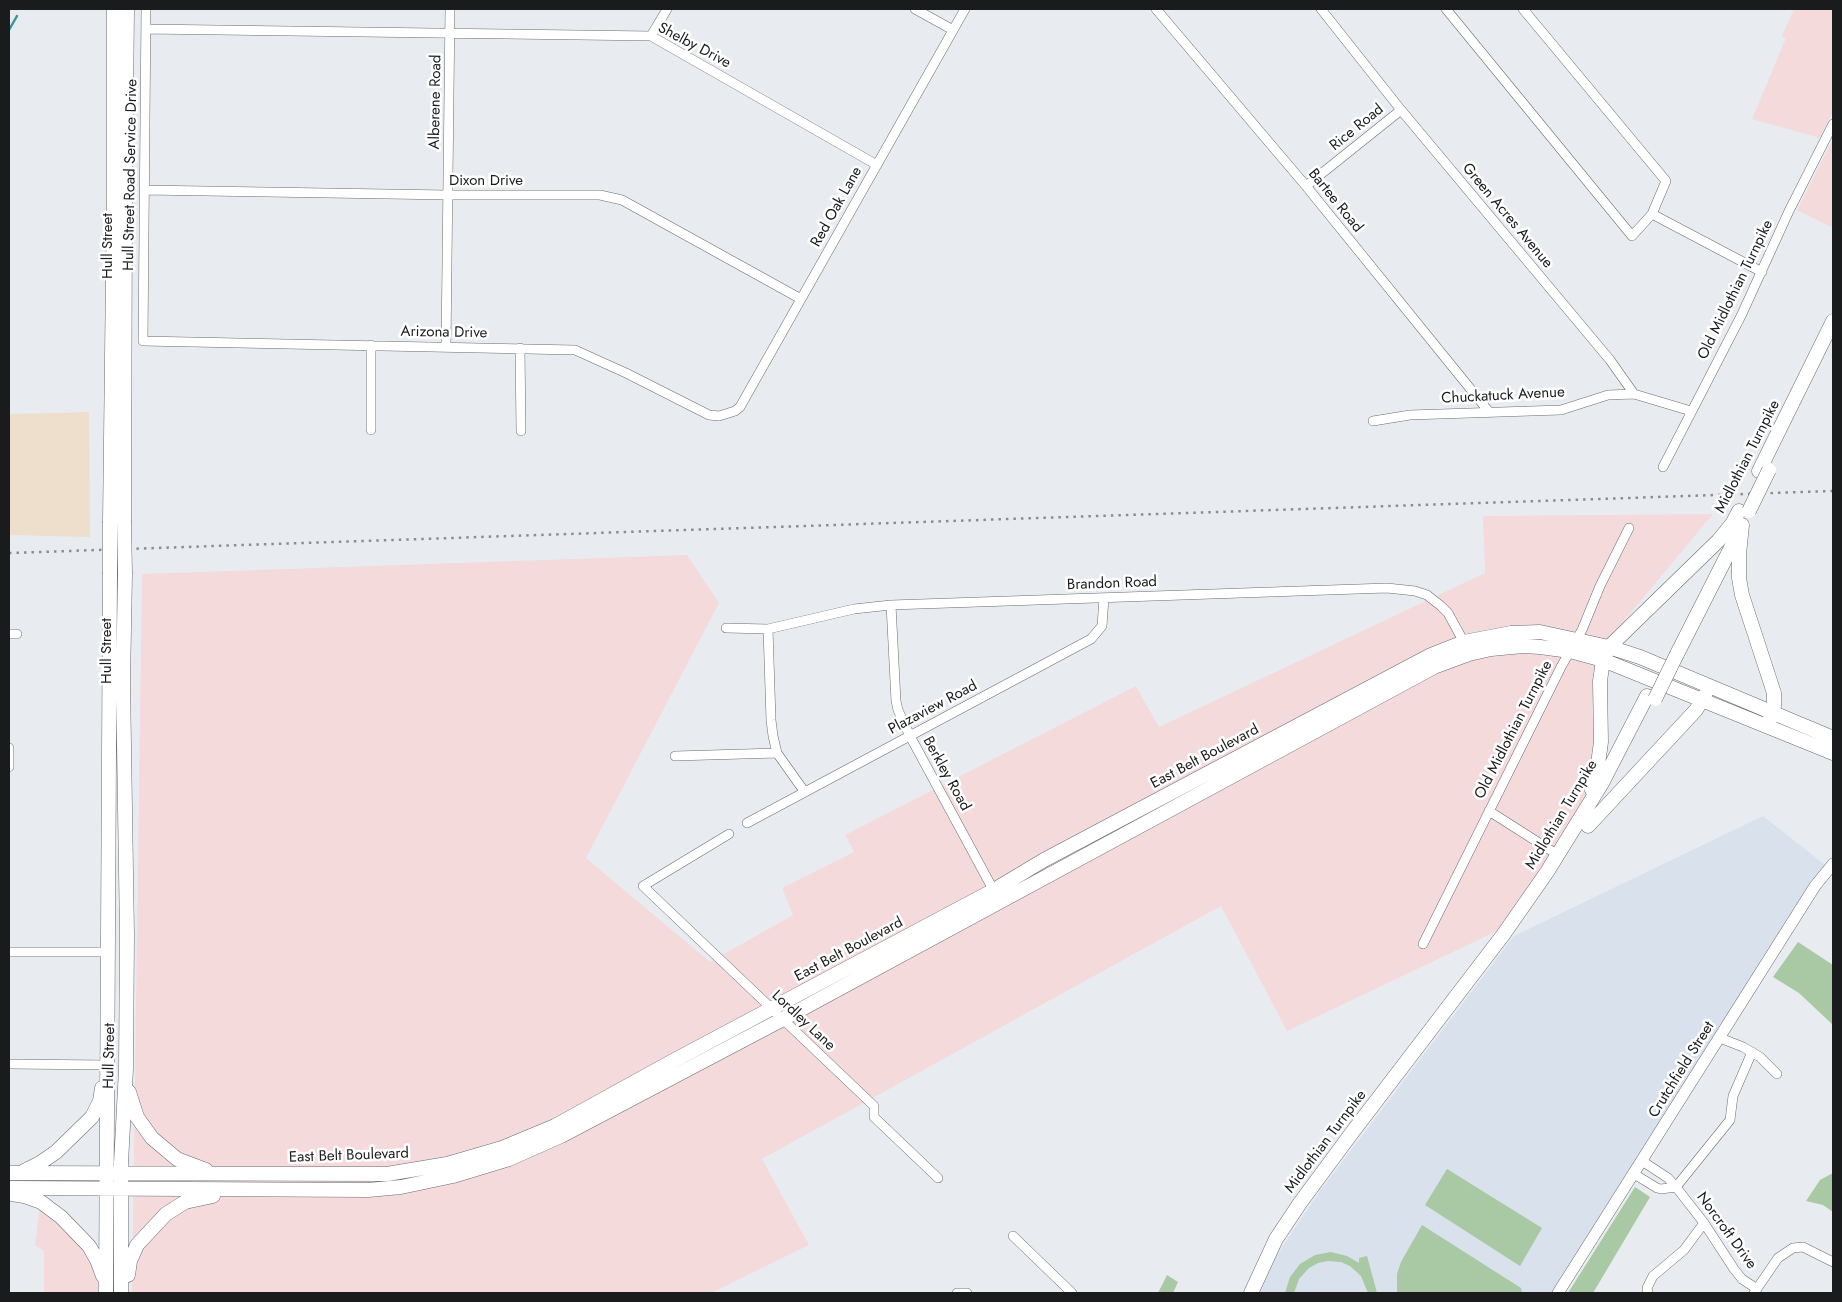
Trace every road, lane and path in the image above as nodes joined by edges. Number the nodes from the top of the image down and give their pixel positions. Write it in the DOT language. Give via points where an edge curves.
graph roads {
  1 [pos="114,9"];
  2 [pos="127,9"];
  3 [pos="146,9"];
  4 [pos="450,9"];
  5 [pos="667,9"];
  6 [pos="915,9"];
  7 [pos="964,9"];
  8 [pos="1156,9"];
  9 [pos="1321,9"];
  10 [pos="1446,9"];
  11 [pos="1524,9"];
  12 [pos="146,29"];
  13 [pos="953,30"];
  14 [pos="451,32"];
  15 [pos="651,36"];
  16 [pos="1401,110"];
  17 [pos="1833,124"];
  18 [pos="877,165"];
  19 [pos="1306,186"];
  20 [pos="145,190"];
  21 [pos="448,195"];
  22 [pos="1652,214"];
  23 [pos="1762,272"];
  24 [pos="801,299"];
  25 [pos="1833,322"];
  26 [pos="144,341"];
  27 [pos="1833,342"];
  28 [pos="371,345"];
  29 [pos="446,346"];
  30 [pos="520,348"];
  31 [pos="1634,394"];
  32 [pos="1691,411"];
  33 [pos="1490,413"];
  34 [pos="728,414"];
  35 [pos="1373,421"];
  36 [pos="371,430"];
  37 [pos="520,431"];
  38 [pos="1663,467"];
  39 [pos="1764,470"];
  40 [pos="1737,524"];
  41 [pos="1629,528"];
  42 [pos="1104,598"];
  43 [pos="891,605"];
  44 [pos="726,628"];
  45 [pos="768,629"];
  46 [pos="1609,647"];
  47 [pos="1467,648"];
  48 [pos="1575,648"];
  49 [pos="1603,660"];
  50 [pos="1600,681"];
  51 [pos="1709,686"];
  52 [pos="1651,698"];
  53 [pos="1703,701"];
  54 [pos="1773,724"];
  55 [pos="910,736"];
  56 [pos="1833,738"];
  57 [pos="9,748"];
  58 [pos="777,753"];
  59 [pos="1833,753"];
  60 [pos="675,756"];
  61 [pos="9,767"];
  62 [pos="804,791"];
  63 [pos="1489,811"];
  64 [pos="1586,811"];
  65 [pos="747,823"];
  66 [pos="1588,826"];
  67 [pos="729,834"];
  68 [pos="1558,855"];
  69 [pos="1833,864"];
  70 [pos="997,896"];
  71 [pos="108,913"];
  72 [pos="127,935"];
  73 [pos="1423,944"];
  74 [pos="9,952"];
  75 [pos="108,952"];
  76 [pos="126,976"];
  77 [pos="771,1010"];
  78 [pos="782,1019"];
  79 [pos="1720,1038"];
  80 [pos="1752,1052"];
  81 [pos="9,1064"];
  82 [pos="108,1065"];
  83 [pos="1777,1074"];
  84 [pos="126,1081"];
  85 [pos="1642,1161"];
  86 [pos="14,1173"];
  87 [pos="107,1174"];
  88 [pos="121,1174"];
  89 [pos="224,1174"];
  90 [pos="1634,1174"];
  91 [pos="938,1178"];
  92 [pos="1676,1187"];
  93 [pos="9,1188"];
  94 [pos="107,1189"];
  95 [pos="121,1189"];
  96 [pos="246,1190"];
  97 [pos="9,1194"];
  98 [pos="1704,1223"];
  99 [pos="1013,1236"];
  100 [pos="1833,1262"];
  101 [pos="106,1289"];
  102 [pos="1253,1290"];
  103 [pos="1756,1291"];
  104 [pos="123,1293"];
  105 [pos="957,1293"];
  106 [pos="967,1293"];
  107 [pos="1072,1293"];
  108 [pos="1558,1293"];
  109 [pos="1648,1293"];
  1 -- 71 [label="main road, Hull Street, bridge"];
  2 -- 72 [label="main road, Hull Street, bridge" via="123,682"];
  3 -- 12 [label="street, Hull Street Road Service Drive"];
  4 -- 14 [label="street, Alberene Road"];
  5 -- 15 [label="street"];
  6 -- 13 [label="street"];
  7 -- 13 [label="street, Red Oak Lane"];
  8 -- 19 [label="street, Bartee Road"];
  9 -- 16 [label="street, Green Acres Avenue"];
  10 -- 22 [label="street" via="1632,236"];
  11 -- 22 [label="street" via="1666,182"];
  12 -- 14 [label="street, Shelby Drive"];
  12 -- 20 [label="street, Hull Street Road Service Drive"];
  13 -- 18 [label="street, Red Oak Lane"];
  14 -- 15 [label="street, Shelby Drive"];
  14 -- 21 [label="street, Alberene Road"];
  15 -- 18 [label="street, Shelby Drive"];
  16 -- 19 [label="street, Rice Road"];
  16 -- 31 [label="street, Green Acres Avenue" via="1610,360"];
  17 -- 23 [label="street, Old Midlothian Turnpike"];
  18 -- 24 [label="street, Red Oak Lane"];
  19 -- 33 [label="street, Bartee Road"];
  20 -- 21 [label="street, Dixon Drive"];
  20 -- 26 [label="street, Hull Street Road Service Drive"];
  21 -- 24 [label="street, Dixon Drive" via="611,196"];
  21 -- 29 [label="street, Alberene Road"];
  22 -- 23 [label="street"];
  23 -- 32 [label="street, Old Midlothian Turnpike"];
  24 -- 34 [label="street, Red Oak Lane" via="740,407"];
  25 -- 39 [label="main road, Midlothian Turnpike"];
  26 -- 28 [label="street, Arizona Drive"];
  27 -- 39 [label="main road, Midlothian Turnpike"];
  28 -- 29 [label="street, Arizona Drive"];
  28 -- 36 [label="street"];
  29 -- 30 [label="street, Arizona Drive"];
  30 -- 34 [label="street, Arizona Drive" via="575,350 709,415"];
  30 -- 37 [label="street"];
  31 -- 32 [label="street"];
  31 -- 33 [label="street, Chuckatuck Avenue" via="1608,395 1561,410"];
  32 -- 38 [label="street, Old Midlothian Turnpike"];
  33 -- 35 [label="street, Chuckatuck Avenue" via="1410,415"];
  39 -- 40 [label="main road, Midlothian Turnpike"];
  40 -- 46 [label="main road"];
  40 -- 52 [label="main road, Midlothian Turnpike"];
  40 -- 54 [label="main road" via="1742,595 1774,693"];
  41 -- 48 [label="street, Old Midlothian Turnpike"];
  42 -- 43 [label="street, Brandon Road"];
  42 -- 47 [label="street, Brandon Road" via="1387,588 1415,591 1445,609"];
  42 -- 55 [label="street, Plazaview Road" via="1102,626 1092,639"];
  43 -- 45 [label="street, Brandon Road" via="854,609"];
  43 -- 55 [label="street, Berkley Road" via="896,700"];
  44 -- 45 [label="street, Brandon Road"];
  45 -- 58 [label="street" via="771,720"];
  46 -- 48 [label="main road, East Belt Boulevard"];
  46 -- 49 [label="main road"];
  46 -- 51 [label="main road, East Belt Boulevard"];
  47 -- 48 [label="main road, East Belt Boulevard" via="1490,636 1525,632 1554,634"];
  47 -- 70 [label="main road, East Belt Boulevard" via="1431,655 1044,860"];
  48 -- 49 [label="main road, East Belt Boulevard"];
  48 -- 50 [label="main road" via="1594,667"];
  48 -- 63 [label="street, Old Midlothian Turnpike"];
  49 -- 50 [label="main road"];
  49 -- 53 [label="main road, East Belt Boulevard"];
  50 -- 64 [label="main road" via="1600,756"];
  51 -- 53 [label="main road"];
  51 -- 54 [label="main road, East Belt Boulevard"];
  52 -- 64 [label="main road, Midlothian Turnpike"];
  52 -- 66 [label="main road, Midlothian Turnpike"];
  53 -- 54 [label="main road, East Belt Boulevard"];
  53 -- 66 [label="main road"];
  54 -- 56 [label="main road"];
  54 -- 59 [label="main road"];
  55 -- 62 [label="street, Plazaview Road"];
  55 -- 70 [label="street, Berkley Road"];
  57 -- 61 [label="street"];
  58 -- 60 [label="street"];
  58 -- 62 [label="street"];
  62 -- 65 [label="street, Plazaview Road"];
  63 -- 68 [label="street"];
  63 -- 73 [label="street, Old Midlothian Turnpike"];
  64 -- 68 [label="main road, Midlothian Turnpike"];
  66 -- 102 [label="main road, Midlothian Turnpike" via="1528,917 1335,1170"];
  67 -- 77 [label="street, Lordley Lane" via="643,886"];
  68 -- 102 [label="main road, Midlothian Turnpike" via="1503,934 1305,1196 1276,1239"];
  69 -- 79 [label="street, Crutchfield Street" via="1819,880"];
  70 -- 77 [label="main road, East Belt Boulevard"];
  70 -- 78 [label="main road, East Belt Boulevard"];
  71 -- 72 [label="main road"];
  71 -- 75 [label="main road, Hull Street"];
  72 -- 76 [label="main road, Hull Street"];
  74 -- 75 [label="street"];
  75 -- 76 [label="main road" via="115,956"];
  75 -- 82 [label="main road, Hull Street"];
  76 -- 84 [label="main road, Hull Street"];
  77 -- 78 [label="street, Lordley Lane"];
  77 -- 89 [label="main road, East Belt Boulevard" via="555,1126 475,1156 396,1173"];
  78 -- 91 [label="street, Lordley Lane" via="874,1106 874,1117"];
  78 -- 96 [label="main road, East Belt Boulevard" via="535,1149 490,1165 453,1176 380,1190"];
  79 -- 80 [label="street"];
  79 -- 85 [label="street, Crutchfield Street"];
  80 -- 83 [label="street"];
  80 -- 92 [label="street" via="1733,1096 1730,1120"];
  81 -- 82 [label="street"];
  82 -- 86 [label="main road" via="100,1101 92,1117 56,1152 40,1163"];
  82 -- 87 [label="main road, Hull Street"];
  84 -- 88 [label="main road, Hull Street"];
  84 -- 89 [label="main road" via="137,1117 160,1145 181,1161"];
  85 -- 90 [label="street, Crutchfield Street"];
  85 -- 92 [label="street, Norcroft Drive"];
  86 -- 87 [label="main road, East Belt Boulevard"];
  87 -- 88 [label="main road, East Belt Boulevard"];
  87 -- 94 [label="main road, Hull Street"];
  88 -- 89 [label="main road, East Belt Boulevard"];
  88 -- 95 [label="main road, Hull Street"];
  90 -- 92 [label="street, Norcroft Drive" via="1657,1188"];
  90 -- 108 [label="street, Crutchfield Street"];
  92 -- 98 [label="street, Norcroft Drive"];
  93 -- 94 [label="main road, East Belt Boulevard"];
  94 -- 95 [label="main road, East Belt Boulevard"];
  94 -- 101 [label="main road, Hull Street"];
  95 -- 96 [label="main road, East Belt Boulevard"];
  95 -- 104 [label="main road, Hull Street"];
  96 -- 104 [label="main road" via="192,1200 166,1214 132,1255"];
  97 -- 101 [label="main road" via="32,1198 61,1217 92,1252"];
  98 -- 103 [label="street, Norcroft Drive" via="1734,1269"];
  98 -- 109 [label="street" via="1684,1250 1652,1276"];
  99 -- 107 [label="street"];
  100 -- 103 [label="street" via="1803,1247 1793,1248 1778,1258"];
  105 -- 106 [label="street"];
}
